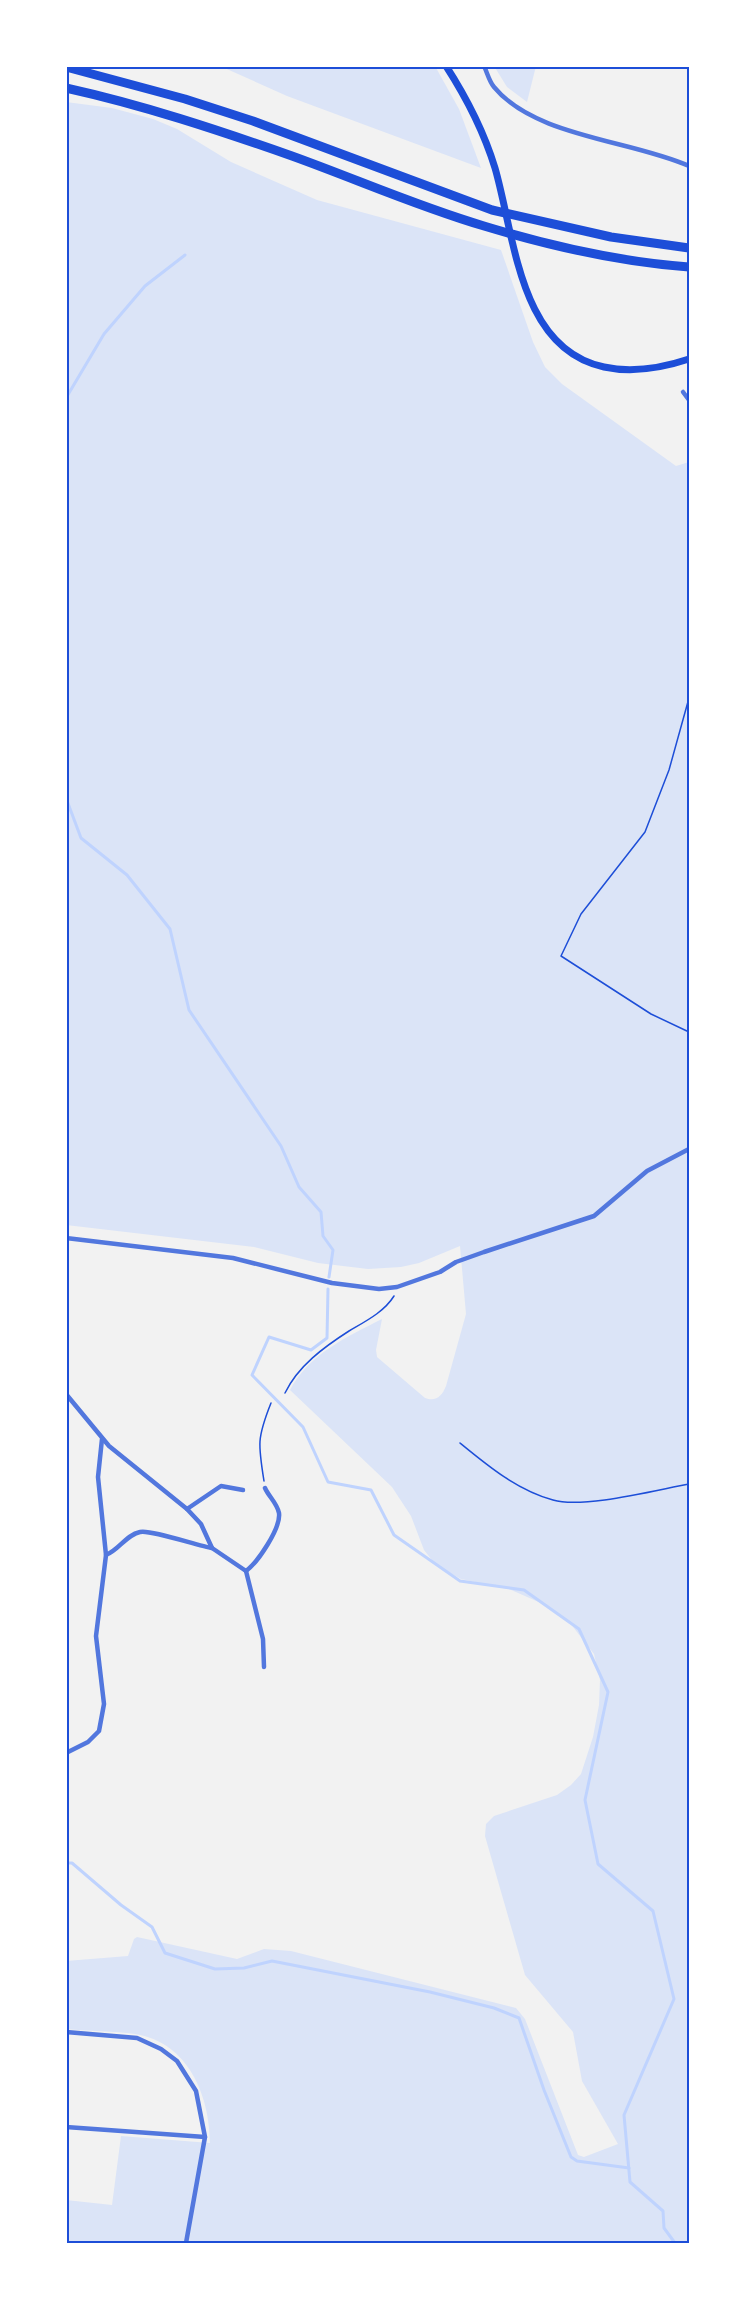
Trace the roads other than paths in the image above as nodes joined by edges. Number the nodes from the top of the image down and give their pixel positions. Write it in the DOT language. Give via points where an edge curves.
graph roads {
  1 [pos="446,66"];
  2 [pos="484,66"];
  3 [pos="66,67"];
  4 [pos="66,88"];
  5 [pos="689,166"];
  6 [pos="689,248"];
  7 [pos="689,267"];
  8 [pos="689,359"];
  9 [pos="683,392"];
  10 [pos="689,400"];
  11 [pos="689,1149"];
  12 [pos="66,1238"];
  13 [pos="66,1394"];
  14 [pos="102,1439"];
  15 [pos="265,1488"];
  16 [pos="243,1490"];
  17 [pos="188,1509"];
  18 [pos="212,1548"];
  19 [pos="105,1555"];
  20 [pos="246,1571"];
  21 [pos="264,1667"];
  22 [pos="66,1753"];
  23 [pos="66,2032"];
  24 [pos="66,2127"];
  25 [pos="205,2137"];
  26 [pos="186,2243"];
  1 -- 8 [label="main road" via="478,125 494,166 528,294 551,337 580,360 614,369 640,370"];
  2 -- 5 [label="street" via="493,86 519,108 548,123"];
  3 -- 6 [label="highway" via="253,121 492,210 611,237"];
  4 -- 7 [label="highway" via="182,119 483,226 607,255"];
  9 -- 10 [label="street"];
  11 -- 12 [label="street" via="647,1172 594,1216 456,1262 397,1287 379,1289 332,1283 233,1258"];
  13 -- 14 [label="street"];
  14 -- 17 [label="street"];
  14 -- 19 [label="street" via="98,1477"];
  15 -- 20 [label="street" via="280,1516 261,1555"];
  16 -- 17 [label="street" via="221,1486"];
  17 -- 18 [label="street" via="201,1524"];
  18 -- 19 [label="street" via="140,1532"];
  18 -- 20 [label="street"];
  19 -- 22 [label="street" via="96,1636 104,1704 99,1731 88,1742"];
  20 -- 21 [label="street" via="263,1639"];
  23 -- 25 [label="street" via="137,2038 177,2061 196,2091"];
  24 -- 25 [label="street"];
  25 -- 26 [label="street"];
}
